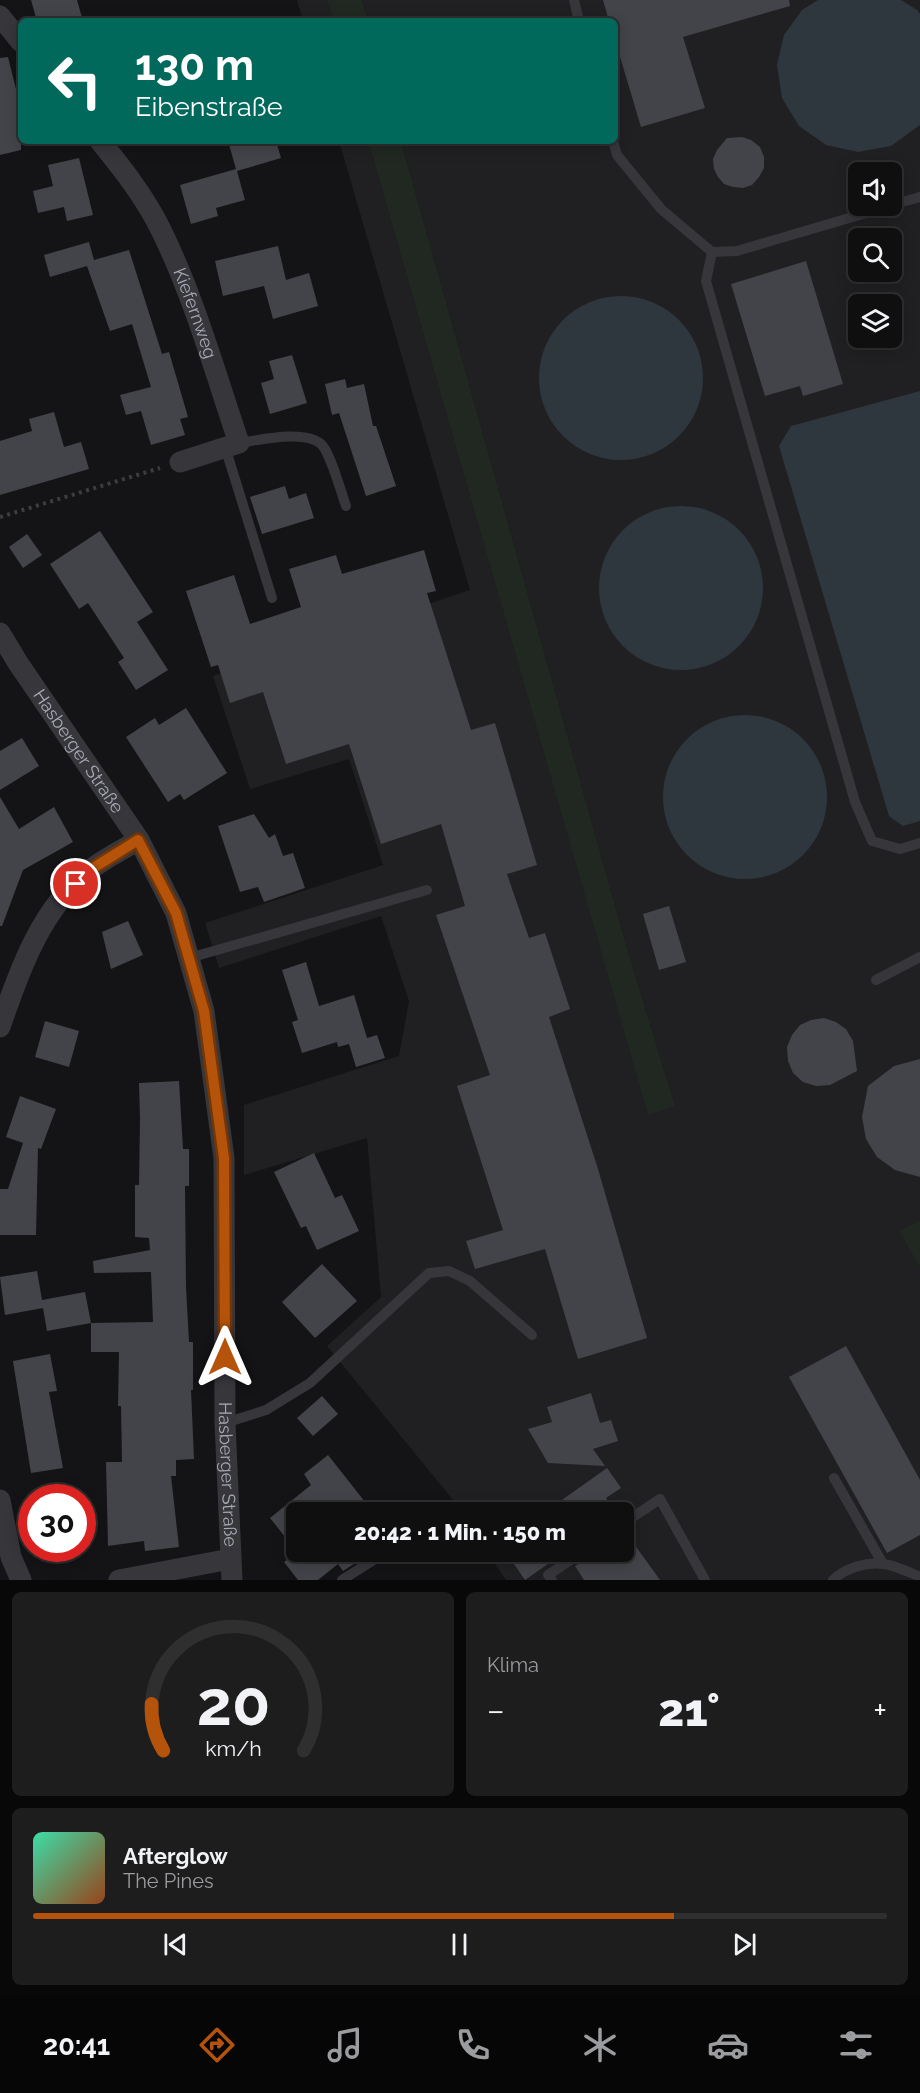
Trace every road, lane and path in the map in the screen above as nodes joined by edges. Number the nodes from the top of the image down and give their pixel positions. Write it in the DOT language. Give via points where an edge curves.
graph roads {
  1 [pos="574,0"];
  2 [pos="0,16"];
  3 [pos="578,18"];
  4 [pos="18,38"];
  5 [pos="102,144"];
  6 [pos="614,144"];
  7 [pos="920,197"];
  8 [pos="902,202"];
  9 [pos="854,216"];
  10 [pos="712,252"];
  11 [pos="232,445"];
  12 [pos="180,462"];
  13 [pos="346,506"];
  14 [pos="0,517"];
  15 [pos="272,598"];
  16 [pos="0,633"];
  17 [pos="138,840"];
  18 [pos="920,843"];
  19 [pos="427,890"];
  20 [pos="920,957"];
  21 [pos="189,958"];
  22 [pos="876,980"];
  23 [pos="0,1027"];
  24 [pos="531,1335"];
  25 [pos="225,1423"];
  26 [pos="834,1478"];
  27 [pos="0,1500"];
  28 [pos="634,1516"];
  29 [pos="370,1562"];
  30 [pos="568,1562"];
  31 [pos="883,1564"];
  32 [pos="231,1570"];
  33 [pos="920,1577"];
  34 [pos="21,1580"];
  35 [pos="119,1580"];
  36 [pos="342,1580"];
  37 [pos="552,1580"];
  38 [pos="705,1580"];
  39 [pos="833,1580"];
  1 -- 3 [label="lane"];
  2 -- 4 [label="street"];
  5 -- 11 [label="street, Kiefernweg" via="135,186 179,268"];
  6 -- 10 [label="lane" via="617,155 661,209"];
  7 -- 8 [label="lane"];
  9 -- 10 [label="lane" via="736,251"];
  10 -- 18 [label="lane" via="706,281 855,802 872,841 900,849"];
  11 -- 12 [label="street"];
  11 -- 13 [label="lane" via="297,436 313,439 322,445 329,458"];
  11 -- 15 [label="lane"];
  12 -- 14 [label="path"];
  16 -- 17 [label="street, Hasberger Straße"];
  17 -- 21 [label="street, Hasberger Straße" via="176,913"];
  17 -- 23 [label="street" via="90,870 62,899 32,944"];
  19 -- 21 [label="lane"];
  20 -- 22 [label="lane"];
  21 -- 25 [label="street, Hasberger Straße" via="204,1011 224,1158"];
  24 -- 25 [label="lane" via="470,1281 449,1271 429,1273 310,1383 266,1410"];
  25 -- 32 [label="street, Hasberger Straße"];
  26 -- 31 [label="lane"];
  27 -- 34 [label="street" via="11,1557"];
  28 -- 38 [label="lane" via="660,1499"];
  29 -- 36 [label="lane"];
  30 -- 37 [label="lane" via="548,1575"];
  31 -- 33 [label="lane"];
  31 -- 39 [label="lane" via="856,1567 841,1572"];
  32 -- 35 [label="street"];
}
